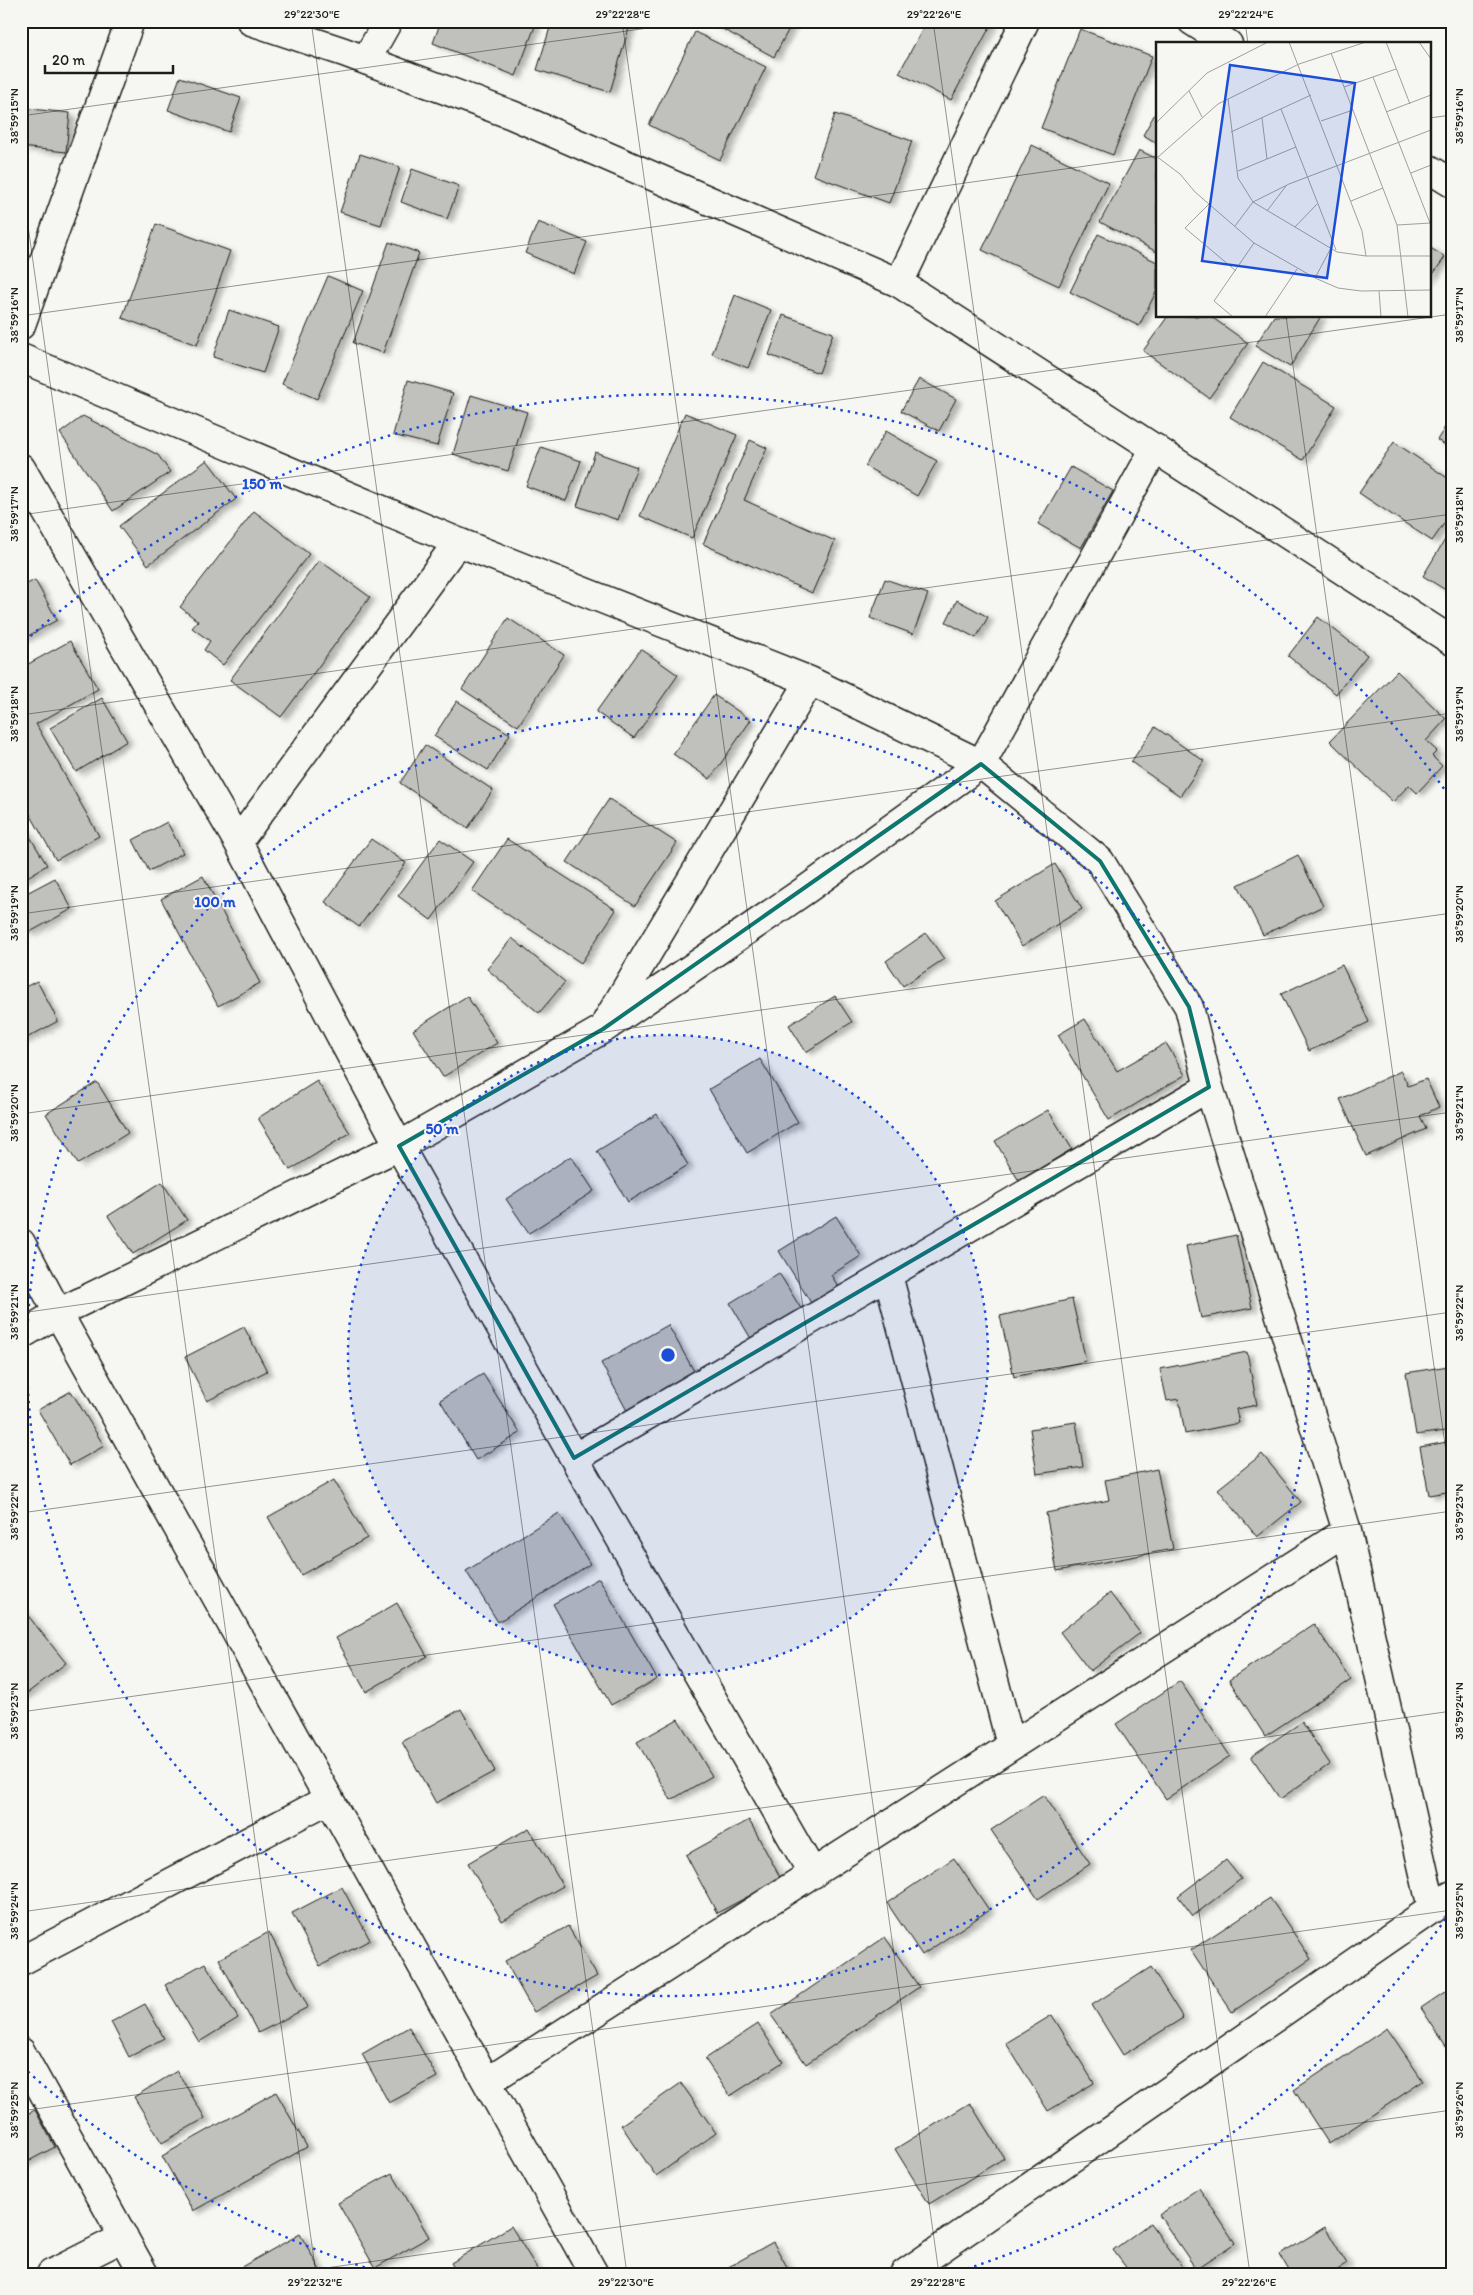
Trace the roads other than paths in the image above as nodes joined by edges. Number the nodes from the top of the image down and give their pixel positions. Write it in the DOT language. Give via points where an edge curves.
graph roads {
  1 [pos="130,21"];
  2 [pos="251,21"];
  3 [pos="388,21"];
  4 [pos="1024,21"];
  5 [pos="1192,21"];
  6 [pos="1225,42"];
  7 [pos="366,60"];
  8 [pos="1430,170"];
  9 [pos="1452,183"];
  10 [pos="899,283"];
  11 [pos="21,325"];
  12 [pos="21,358"];
  13 [pos="1155,448"];
  14 [pos="21,468"];
  15 [pos="458,542"];
  16 [pos="1452,641"];
  17 [pos="810,681"];
  18 [pos="981,764"];
  19 [pos="238,842"];
  20 [pos="602,1028"];
  21 [pos="1209,1087"];
  22 [pos="399,1146"];
  23 [pos="21,1243"];
  24 [pos="888,1275"];
  25 [pos="58,1313"];
  26 [pos="21,1336"];
  27 [pos="574,1458"];
  28 [pos="1347,1531"];
  29 [pos="1012,1745"];
  30 [pos="329,1799"];
  31 [pos="813,1874"];
  32 [pos="1442,1902"];
  33 [pos="21,1961"];
  34 [pos="21,2052"];
  35 [pos="487,2082"];
  36 [pos="124,2237"];
  37 [pos="51,2274"];
  38 [pos="144,2274"];
  39 [pos="594,2274"];
  40 [pos="904,2274"];
  1 -- 11 [label="street"];
  2 -- 7 [label="street"];
  3 -- 7 [label="street"];
  4 -- 10 [label="street"];
  5 -- 6 [label="street"];
  7 -- 10 [label="street" via="512,115"];
  8 -- 9 [label="street"];
  10 -- 13 [label="street"];
  12 -- 15 [label="street"];
  13 -- 16 [label="street"];
  13 -- 18 [label="street"];
  14 -- 19 [label="street"];
  15 -- 17 [label="street"];
  15 -- 19 [label="street"];
  17 -- 18 [label="street"];
  17 -- 20 [label="street"];
  18 -- 20 [label="street" via="807,889"];
  18 -- 21 [label="street" via="1100,861 1189,1007"];
  19 -- 22 [label="street"];
  20 -- 22 [label="street"];
  21 -- 24 [label="street"];
  21 -- 28 [label="street"];
  22 -- 25 [label="street"];
  22 -- 27 [label="street"];
  23 -- 25 [label="street"];
  24 -- 27 [label="street"];
  24 -- 29 [label="street"];
  25 -- 26 [label="street"];
  25 -- 30 [label="street"];
  27 -- 31 [label="street"];
  28 -- 29 [label="street"];
  28 -- 32 [label="street"];
  29 -- 31 [label="street"];
  30 -- 33 [label="street"];
  30 -- 35 [label="street"];
  31 -- 35 [label="street"];
  32 -- 40 [label="street"];
  34 -- 36 [label="street"];
  35 -- 39 [label="street"];
  36 -- 37 [label="street"];
  36 -- 38 [label="street"];
}
